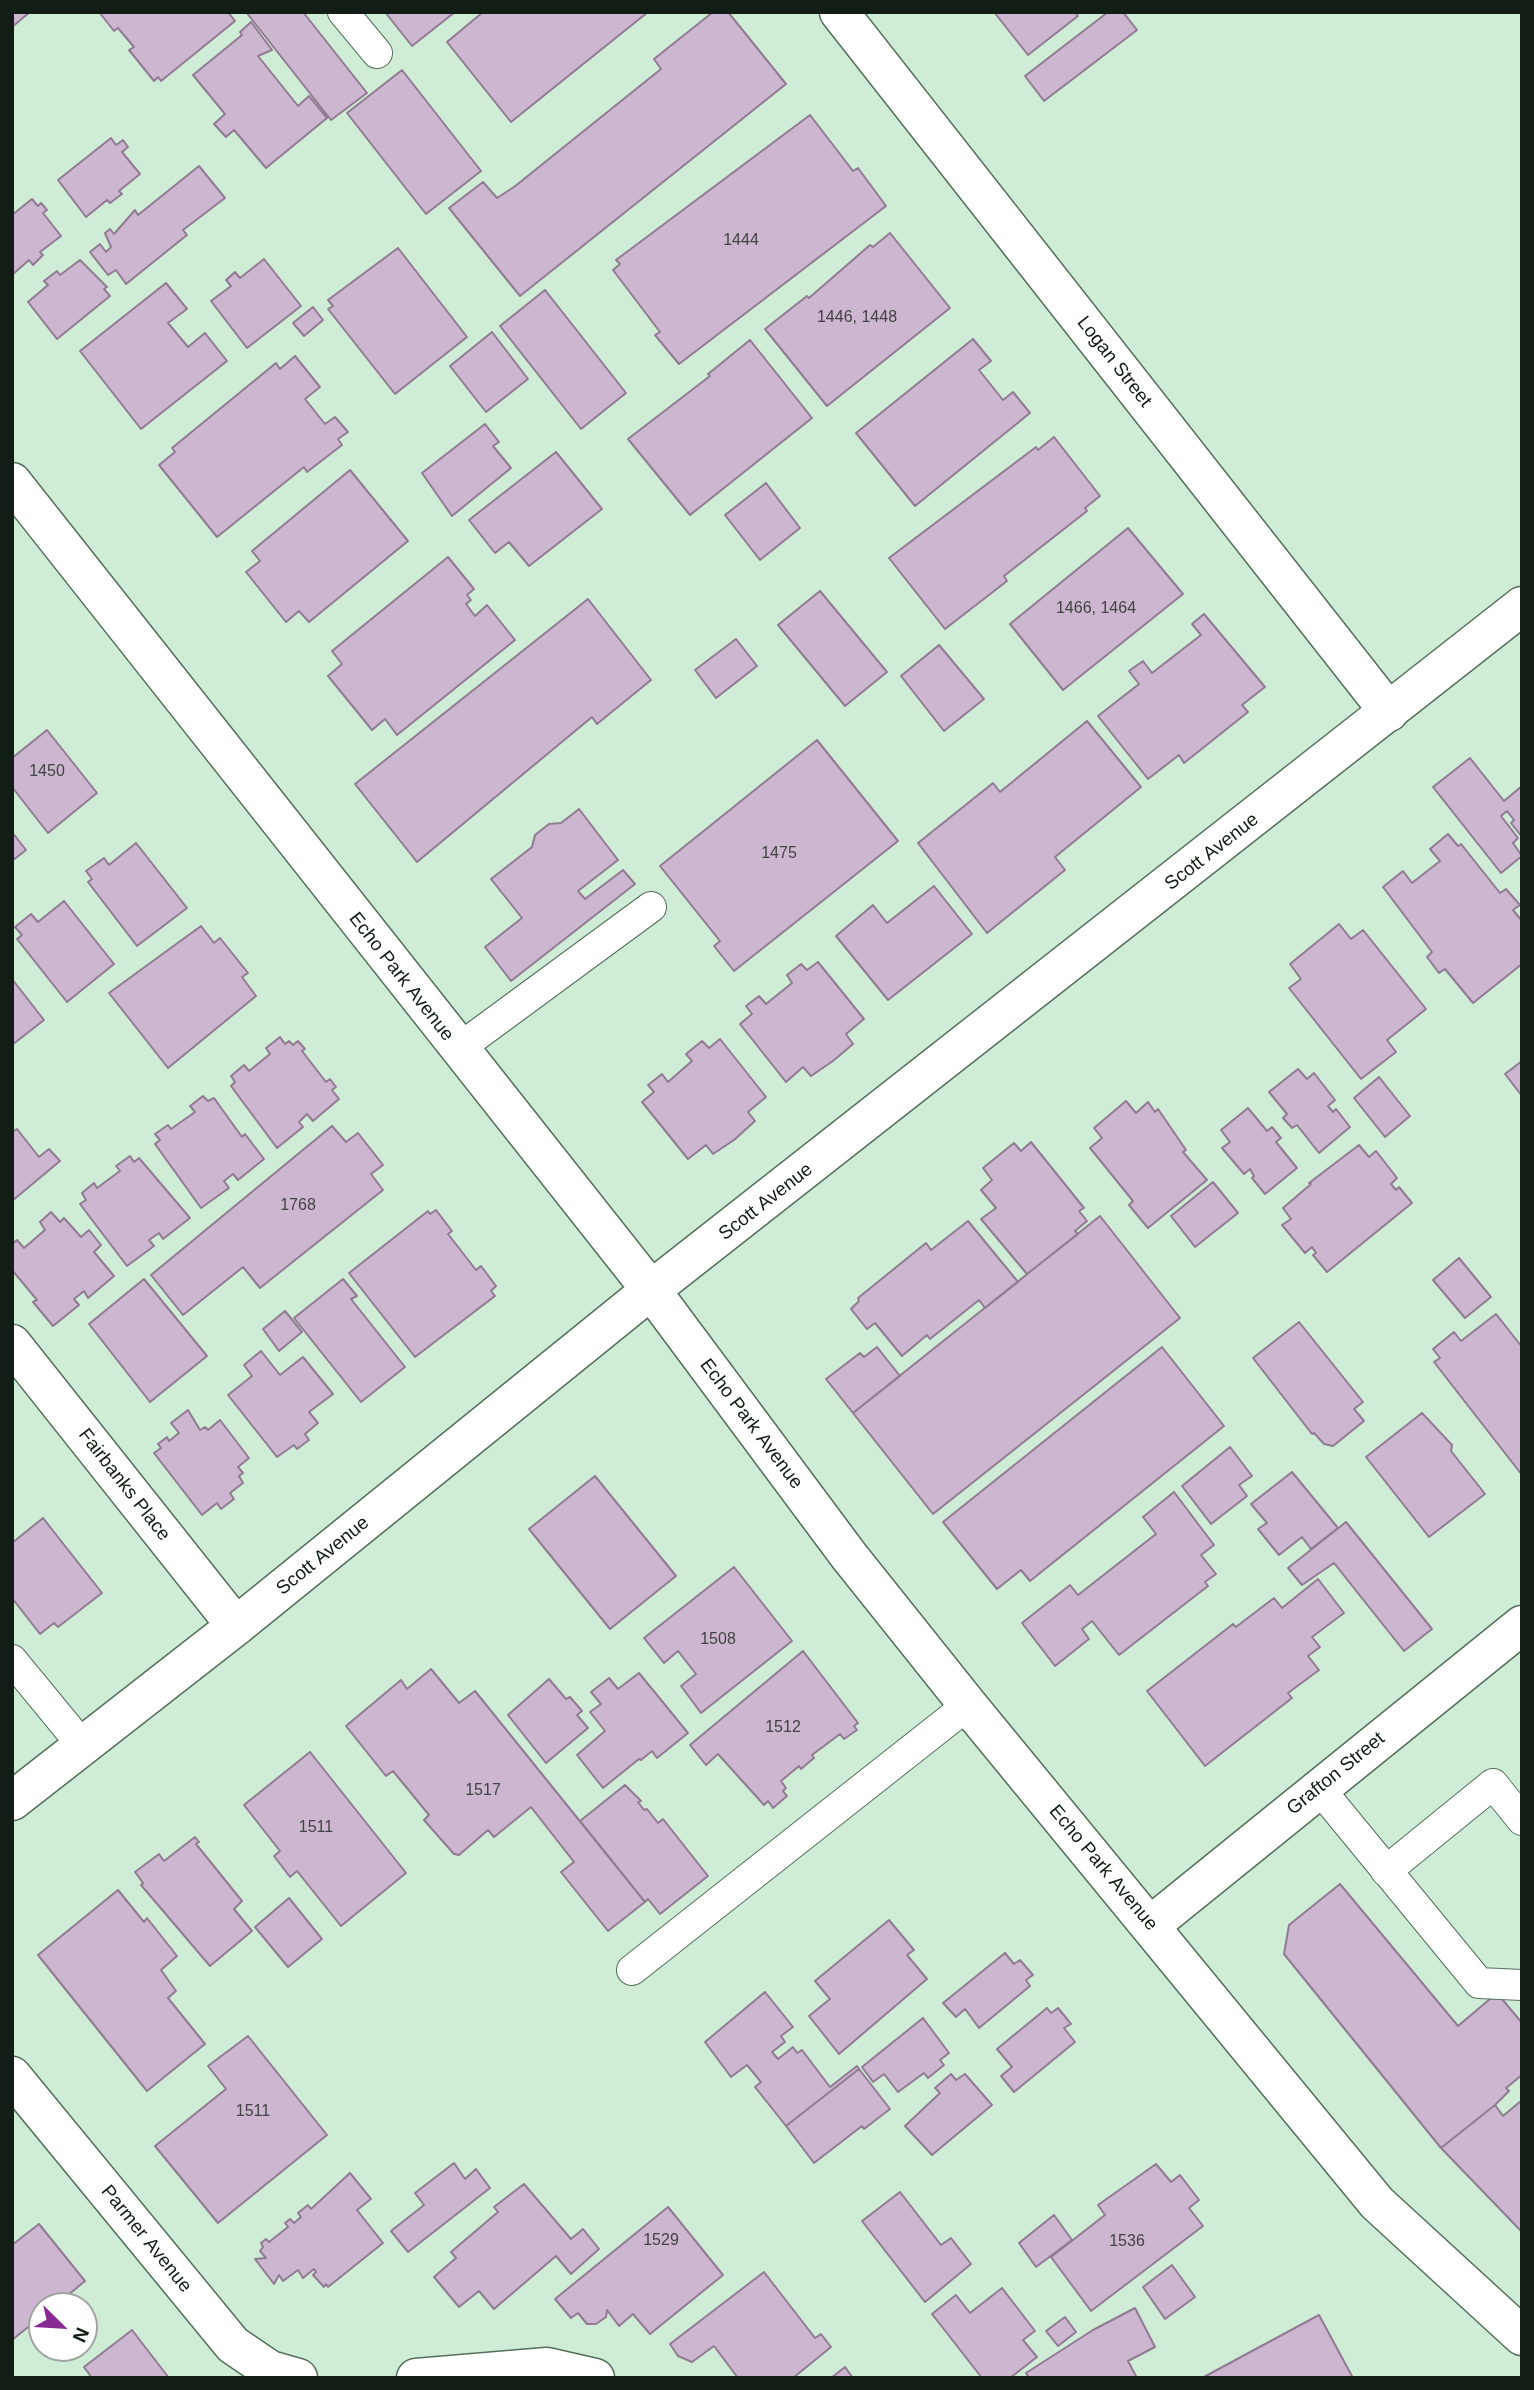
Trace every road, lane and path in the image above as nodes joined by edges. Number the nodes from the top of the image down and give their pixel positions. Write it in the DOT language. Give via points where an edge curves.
graph roads {
  1 [pos="343,12"];
  2 [pos="839,12"];
  3 [pos="377,53"];
  4 [pos="12,482"];
  5 [pos="1522,606"];
  6 [pos="1389,712"];
  7 [pos="651,907"];
  8 [pos="458,1049"];
  9 [pos="651,1290"];
  10 [pos="12,1344"];
  11 [pos="1522,1625"];
  12 [pos="236,1626"];
  13 [pos="12,1660"];
  14 [pos="968,1705"];
  15 [pos="82,1745"];
  16 [pos="1318,1787"];
  17 [pos="12,1801"];
  18 [pos="1522,1820"];
  19 [pos="1386,1871"];
  20 [pos="1151,1925"];
  21 [pos="632,1970"];
  22 [pos="1522,1986"];
  23 [pos="12,2076"];
  24 [pos="1522,2336"];
  25 [pos="298,2378"];
  26 [pos="416,2378"];
  27 [pos="595,2378"];
  1 -- 3 [label="lane"];
  2 -- 6 [label="street, Logan Street"];
  4 -- 8 [label="street, Echo Park Avenue"];
  5 -- 6 [label="street, Scott Avenue"];
  6 -- 9 [label="street, Scott Avenue"];
  7 -- 8 [label="lane"];
  8 -- 9 [label="street, Echo Park Avenue"];
  9 -- 12 [label="street, Scott Avenue"];
  9 -- 14 [label="street, Echo Park Avenue" via="849,1556"];
  10 -- 12 [label="street, Fairbanks Place"];
  11 -- 16 [label="street, Grafton Street"];
  12 -- 15 [label="street, Scott Avenue"];
  13 -- 15 [label="lane"];
  14 -- 20 [label="street, Echo Park Avenue"];
  14 -- 21 [label="lane"];
  15 -- 17 [label="street, Scott Avenue"];
  16 -- 19 [label="lane"];
  16 -- 20 [label="street, Grafton Street"];
  18 -- 19 [label="lane" via="1493,1784"];
  19 -- 22 [label="lane" via="1479,1983"];
  20 -- 24 [label="street, Echo Park Avenue" via="1377,2203"];
  23 -- 25 [label="street, Parmer Avenue" via="233,2345 270,2370"];
  26 -- 27 [label="street" via="547,2367"];
}
